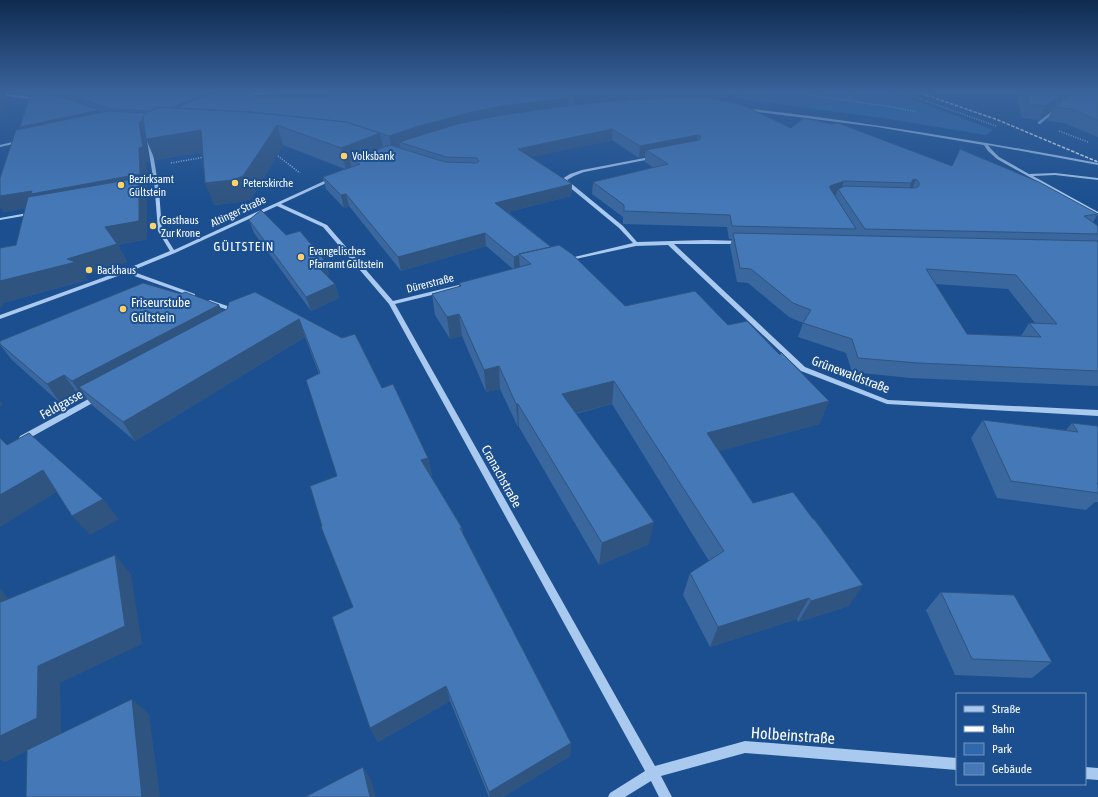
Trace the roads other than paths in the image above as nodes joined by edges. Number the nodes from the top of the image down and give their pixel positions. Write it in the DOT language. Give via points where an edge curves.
graph roads {
  1 [pos="901,129"];
  2 [pos="148,136"];
  3 [pos="23,141"];
  4 [pos="985,143"];
  5 [pos="0,146"];
  6 [pos="658,156"];
  7 [pos="1098,164"];
  8 [pos="1028,175"];
  9 [pos="337,176"];
  10 [pos="1098,178"];
  11 [pos="158,190"];
  12 [pos="128,196"];
  13 [pos="277,204"];
  14 [pos="38,212"];
  15 [pos="1098,214"];
  16 [pos="0,219"];
  17 [pos="745,242"];
  18 [pos="669,243"];
  19 [pos="636,244"];
  20 [pos="173,252"];
  21 [pos="560,262"];
  22 [pos="126,271"];
  23 [pos="476,283"];
  24 [pos="198,297"];
  25 [pos="205,300"];
  26 [pos="392,303"];
  27 [pos="0,317"];
  28 [pos="233,317"];
  29 [pos="102,395"];
  30 [pos="1098,413"];
  31 [pos="14,443"];
  32 [pos="956,764"];
  33 [pos="652,773"];
  34 [pos="1086,773"];
  35 [pos="1098,774"];
  36 [pos="614,797"];
  37 [pos="666,797"];
  1 -- 4 [label="street"];
  2 -- 11 [label="street"];
  3 -- 5 [label="street"];
  4 -- 7 [label="street"];
  4 -- 8 [label="street" via="998,158"];
  6 -- 19 [label="street" via="583,171 564,180 621,227"];
  8 -- 10 [label="street" via="1055,174"];
  8 -- 15 [label="street"];
  9 -- 13 [label="street, Altinger Straße"];
  11 -- 12 [label="street"];
  11 -- 20 [label="street" via="160,230"];
  13 -- 20 [label="street, Altinger Straße"];
  13 -- 26 [label="street, Cranachstraße" via="325,226"];
  14 -- 16 [label="street"];
  17 -- 18 [label="street"];
  18 -- 19 [label="street"];
  18 -- 30 [label="street, Grünewaldstraße" via="803,369 887,402"];
  19 -- 21 [label="street"];
  20 -- 22 [label="street, Altinger Straße"];
  22 -- 24 [label="street"];
  22 -- 27 [label="street, Altinger Straße"];
  23 -- 26 [label="street, Dürerstraße"];
  25 -- 28 [label="street" via="234,310"];
  26 -- 33 [label="street, Cranachstraße"];
  29 -- 31 [label="street, Feldgasse"];
  32 -- 33 [label="street, Holbeinstraße" via="745,747"];
  33 -- 36 [label="street, Holbeinstraße"];
  33 -- 37 [label="street, Cranachstraße"];
  34 -- 35 [label="street"];
}
